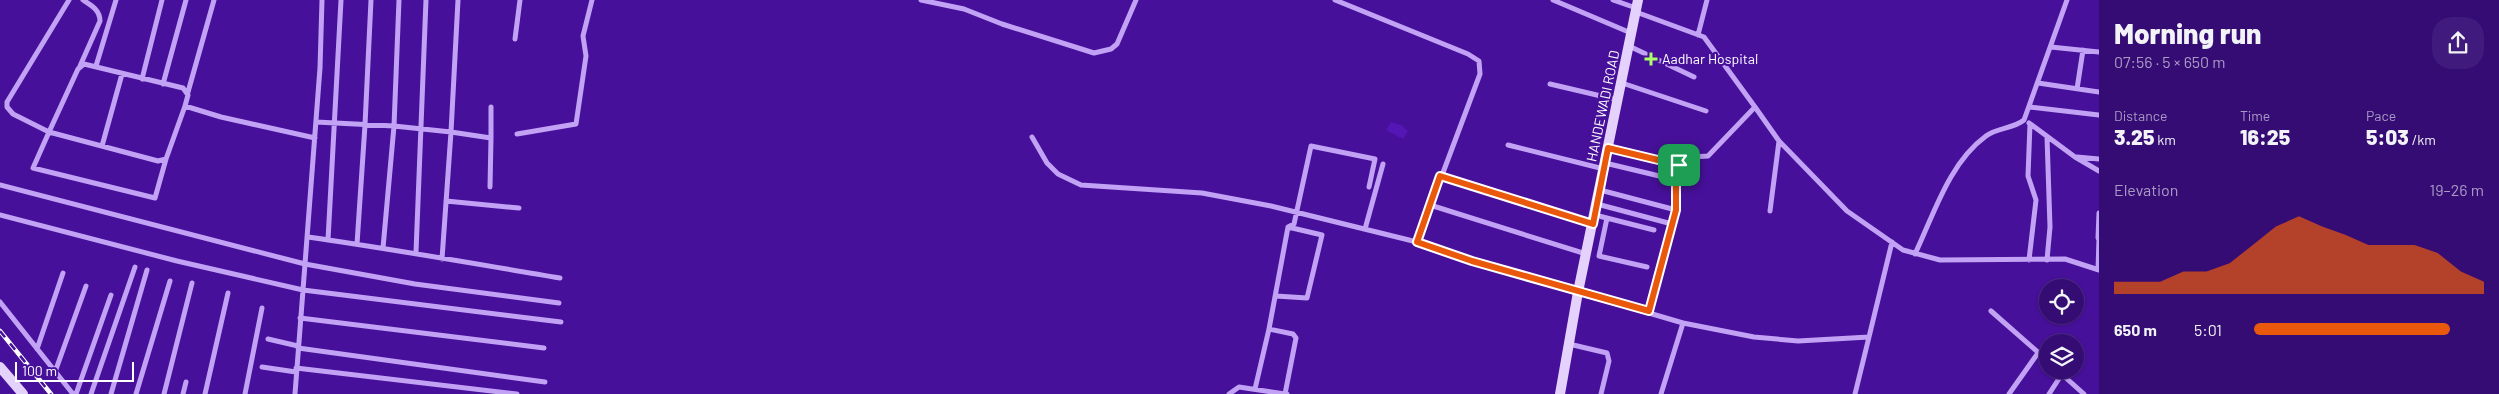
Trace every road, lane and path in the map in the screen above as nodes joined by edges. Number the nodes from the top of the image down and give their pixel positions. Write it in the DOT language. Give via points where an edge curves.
graph roads {
  1 [pos="69,0"];
  2 [pos="82,0"];
  3 [pos="116,0"];
  4 [pos="162,0"];
  5 [pos="186,0"];
  6 [pos="214,0"];
  7 [pos="322,0"];
  8 [pos="341,0"];
  9 [pos="370,0"];
  10 [pos="399,0"];
  11 [pos="426,0"];
  12 [pos="458,0"];
  13 [pos="520,0"];
  14 [pos="592,0"];
  15 [pos="921,0"];
  16 [pos="1136,0"];
  17 [pos="1335,0"];
  18 [pos="1553,0"];
  19 [pos="1613,0"];
  20 [pos="1707,0"];
  21 [pos="2068,0"];
  22 [pos="1637,7"];
  23 [pos="98,26"];
  24 [pos="108,29"];
  25 [pos="1632,33"];
  26 [pos="1698,35"];
  27 [pos="516,40"];
  28 [pos="1629,46"];
  29 [pos="2051,47"];
  30 [pos="2083,50"];
  31 [pos="2099,52"];
  32 [pos="80,66"];
  33 [pos="96,66"];
  34 [pos="122,74"];
  35 [pos="1694,77"];
  36 [pos="142,79"];
  37 [pos="1622,82"];
  38 [pos="2038,83"];
  39 [pos="164,84"];
  40 [pos="1550,84"];
  41 [pos="2077,89"];
  42 [pos="188,92"];
  43 [pos="2099,92"];
  44 [pos="1618,101"];
  45 [pos="185,106"];
  46 [pos="1756,106"];
  47 [pos="491,107"];
  48 [pos="2030,107"];
  49 [pos="1706,111"];
  50 [pos="2099,115"];
  51 [pos="2024,120"];
  52 [pos="316,122"];
  53 [pos="336,124"];
  54 [pos="2030,124"];
  55 [pos="366,125"];
  56 [pos="394,126"];
  57 [pos="421,129"];
  58 [pos="49,132"];
  59 [pos="451,132"];
  60 [pos="517,134"];
  61 [pos="2047,137"];
  62 [pos="315,138"];
  63 [pos="491,138"];
  64 [pos="1032,138"];
  65 [pos="1779,141"];
  66 [pos="1508,145"];
  67 [pos="102,146"];
  68 [pos="1608,148"];
  69 [pos="2075,157"];
  70 [pos="166,159"];
  71 [pos="2099,159"];
  72 [pos="1383,164"];
  73 [pos="1679,165"];
  74 [pos="1605,166"];
  75 [pos="2099,171"];
  76 [pos="1440,176"];
  77 [pos="1676,180"];
  78 [pos="0,185"];
  79 [pos="490,187"];
  80 [pos="1369,187"];
  81 [pos="1600,190"];
  82 [pos="446,201"];
  83 [pos="1597,204"];
  84 [pos="1430,205"];
  85 [pos="519,208"];
  86 [pos="1676,210"];
  87 [pos="1770,211"];
  88 [pos="1296,212"];
  89 [pos="2099,213"];
  90 [pos="0,215"];
  91 [pos="1607,218"];
  92 [pos="1593,224"];
  93 [pos="1672,224"];
  94 [pos="1288,227"];
  95 [pos="1366,229"];
  96 [pos="1654,230"];
  97 [pos="1604,236"];
  98 [pos="308,237"];
  99 [pos="2099,238"];
  100 [pos="328,240"];
  101 [pos="1417,242"];
  102 [pos="1892,242"];
  103 [pos="356,244"];
  104 [pos="384,248"];
  105 [pos="416,252"];
  106 [pos="1586,254"];
  107 [pos="1915,254"];
  108 [pos="442,259"];
  109 [pos="2029,260"];
  110 [pos="2047,260"];
  111 [pos="305,264"];
  112 [pos="136,267"];
  113 [pos="1647,267"];
  114 [pos="147,270"];
  115 [pos="2099,270"];
  116 [pos="63,273"];
  117 [pos="560,278"];
  118 [pos="170,281"];
  119 [pos="192,283"];
  120 [pos="86,286"];
  121 [pos="303,290"];
  122 [pos="1578,292"];
  123 [pos="228,293"];
  124 [pos="111,295"];
  125 [pos="1276,296"];
  126 [pos="0,302"];
  127 [pos="558,303"];
  128 [pos="262,308"];
  129 [pos="1649,311"];
  130 [pos="1991,311"];
  131 [pos="300,318"];
  132 [pos="561,322"];
  133 [pos="1684,323"];
  134 [pos="1269,329"];
  135 [pos="1869,337"];
  136 [pos="268,339"];
  137 [pos="1569,344"];
  138 [pos="298,347"];
  139 [pos="544,348"];
  140 [pos="37,349"];
  141 [pos="2038,353"];
  142 [pos="0,367"];
  143 [pos="262,367"];
  144 [pos="296,370"];
  145 [pos="55,372"];
  146 [pos="2059,379"];
  147 [pos="2068,379"];
  148 [pos="186,382"];
  149 [pos="545,382"];
  150 [pos="1256,389"];
  151 [pos="23,394"];
  152 [pos="74,394"];
  153 [pos="91,394"];
  154 [pos="111,394"];
  155 [pos="136,394"];
  156 [pos="164,394"];
  157 [pos="183,394"];
  158 [pos="205,394"];
  159 [pos="245,394"];
  160 [pos="295,394"];
  161 [pos="517,394"];
  162 [pos="1229,394"];
  163 [pos="1286,394"];
  164 [pos="1560,394"];
  165 [pos="1601,394"];
  166 [pos="1661,394"];
  167 [pos="1855,394"];
  168 [pos="2009,394"];
  169 [pos="2049,394"];
  170 [pos="2084,394"];
  1 -- 58 [label="street" via="7,102 13,114"];
  2 -- 23 [label="street" via="94,7 100,16"];
  3 -- 24 [label="street"];
  4 -- 36 [label="street"];
  5 -- 39 [label="street"];
  6 -- 42 [label="street"];
  7 -- 52 [label="street"];
  8 -- 53 [label="street"];
  9 -- 55 [label="street"];
  10 -- 56 [label="street"];
  11 -- 57 [label="street"];
  12 -- 59 [label="street"];
  13 -- 27 [label="street"];
  14 -- 60 [label="street" via="583,36 586,56 576,124"];
  15 -- 16 [label="street" via="964,9 1094,54 1117,44"];
  17 -- 76 [label="street" via="1479,61 1480,74"];
  18 -- 25 [label="street"];
  19 -- 22 [label="street"];
  20 -- 26 [label="street"];
  21 -- 29 [label="street"];
  22 -- 25 [label="main road, HANDEWADI ROAD"];
  22 -- 26 [label="street"];
  23 -- 24 [label="street"];
  23 -- 32 [label="street"];
  24 -- 33 [label="street"];
  25 -- 28 [label="main road, HANDEWADI ROAD"];
  26 -- 46 [label="street" via="1704,37"];
  28 -- 35 [label="street"];
  28 -- 37 [label="main road, HANDEWADI ROAD"];
  29 -- 30 [label="street"];
  29 -- 38 [label="street"];
  30 -- 31 [label="street"];
  30 -- 41 [label="street"];
  32 -- 33 [label="street"];
  32 -- 58 [label="street"];
  33 -- 34 [label="street"];
  34 -- 36 [label="street"];
  34 -- 67 [label="street"];
  36 -- 39 [label="street"];
  37 -- 44 [label="main road, HANDEWADI ROAD"];
  37 -- 49 [label="street"];
  38 -- 41 [label="street"];
  38 -- 48 [label="street"];
  39 -- 42 [label="street"];
  40 -- 44 [label="street"];
  41 -- 43 [label="street"];
  42 -- 45 [label="street"];
  44 -- 68 [label="main road, HANDEWADI ROAD"];
  45 -- 62 [label="street"];
  45 -- 70 [label="street"];
  46 -- 65 [label="street"];
  46 -- 73 [label="street" via="1708,156 1692,157"];
  47 -- 63 [label="street"];
  48 -- 50 [label="street"];
  48 -- 51 [label="street"];
  51 -- 54 [label="street"];
  51 -- 107 [label="street" via="2017,126 1998,129 1973,146 1959,164"];
  52 -- 53 [label="street"];
  52 -- 62 [label="street"];
  53 -- 55 [label="street"];
  53 -- 100 [label="street"];
  54 -- 61 [label="street"];
  54 -- 109 [label="street" via="2028,176 2036,200"];
  55 -- 56 [label="street"];
  55 -- 103 [label="street"];
  56 -- 57 [label="street"];
  56 -- 104 [label="street"];
  57 -- 59 [label="street"];
  57 -- 105 [label="street"];
  58 -- 67 [label="street"];
  58 -- 70 [label="street" via="33,168 155,198"];
  59 -- 63 [label="street"];
  59 -- 82 [label="street"];
  61 -- 69 [label="street"];
  61 -- 110 [label="street" via="2050,227"];
  62 -- 98 [label="street"];
  63 -- 79 [label="street"];
  64 -- 88 [label="street" via="1058,174 1080,185 1202,193"];
  65 -- 87 [label="street"];
  65 -- 102 [label="street" via="1847,211"];
  66 -- 74 [label="street"];
  67 -- 70 [label="street" via="158,161"];
  68 -- 73 [label="street"];
  68 -- 74 [label="main road, HANDEWADI ROAD"];
  69 -- 71 [label="street"];
  69 -- 75 [label="street"];
  72 -- 95 [label="street"];
  73 -- 77 [label="street"];
  74 -- 77 [label="street"];
  74 -- 81 [label="main road, HANDEWADI ROAD"];
  76 -- 84 [label="street"];
  76 -- 92 [label="street"];
  77 -- 86 [label="street"];
  78 -- 111 [label="street"];
  80 -- 88 [label="street" via="1374,159 1311,146"];
  81 -- 83 [label="main road, HANDEWADI ROAD"];
  81 -- 86 [label="street"];
  82 -- 85 [label="street"];
  82 -- 108 [label="street"];
  83 -- 92 [label="main road, HANDEWADI ROAD"];
  83 -- 93 [label="street"];
  84 -- 101 [label="street"];
  84 -- 106 [label="street"];
  86 -- 93 [label="street"];
  88 -- 94 [label="street" via="1294,224"];
  88 -- 95 [label="street"];
  89 -- 99 [label="street"];
  90 -- 121 [label="street"];
  91 -- 92 [label="street"];
  91 -- 96 [label="street"];
  91 -- 97 [label="street"];
  92 -- 97 [label="street"];
  92 -- 106 [label="main road, HANDEWADI ROAD"];
  93 -- 129 [label="street"];
  94 -- 125 [label="street"];
  94 -- 125 [label="street" via="1322,235 1307,298"];
  95 -- 101 [label="street"];
  97 -- 113 [label="street" via="1599,256"];
  98 -- 100 [label="street"];
  98 -- 111 [label="street"];
  99 -- 115 [label="street"];
  100 -- 103 [label="street"];
  101 -- 122 [label="street"];
  102 -- 107 [label="street"];
  102 -- 135 [label="street"];
  103 -- 104 [label="street"];
  104 -- 105 [label="street"];
  105 -- 108 [label="street"];
  106 -- 122 [label="main road, HANDEWADI ROAD"];
  107 -- 109 [label="street" via="1940,260"];
  108 -- 117 [label="street"];
  109 -- 110 [label="street"];
  110 -- 115 [label="street" via="2066,258"];
  111 -- 121 [label="street"];
  111 -- 127 [label="street" via="414,284"];
  112 -- 153 [label="street"];
  114 -- 154 [label="street"];
  116 -- 140 [label="street"];
  118 -- 155 [label="street"];
  119 -- 156 [label="street"];
  120 -- 145 [label="street"];
  121 -- 131 [label="street"];
  121 -- 132 [label="street"];
  122 -- 129 [label="street"];
  122 -- 137 [label="main road, HANDEWADI ROAD"];
  123 -- 158 [label="street"];
  124 -- 152 [label="street"];
  125 -- 134 [label="street"];
  126 -- 140 [label="street"];
  128 -- 159 [label="street"];
  129 -- 133 [label="street"];
  130 -- 141 [label="street"];
  131 -- 138 [label="street"];
  131 -- 139 [label="street"];
  133 -- 135 [label="street" via="1754,336 1798,340"];
  133 -- 166 [label="street"];
  134 -- 150 [label="street"];
  134 -- 163 [label="street" via="1293,334 1296,338"];
  135 -- 167 [label="street"];
  136 -- 138 [label="street"];
  137 -- 164 [label="main road, HANDEWADI ROAD"];
  137 -- 165 [label="street" via="1606,353 1609,361"];
  138 -- 144 [label="street"];
  138 -- 149 [label="street"];
  140 -- 145 [label="street"];
  141 -- 168 [label="street"];
  142 -- 151 [label="main road"];
  143 -- 144 [label="street"];
  144 -- 160 [label="street"];
  144 -- 161 [label="street"];
  145 -- 152 [label="street"];
  146 -- 169 [label="street"];
  147 -- 170 [label="street"];
  148 -- 157 [label="street"];
  150 -- 162 [label="street" via="1239,387"];
  150 -- 163 [label="street"];
}
